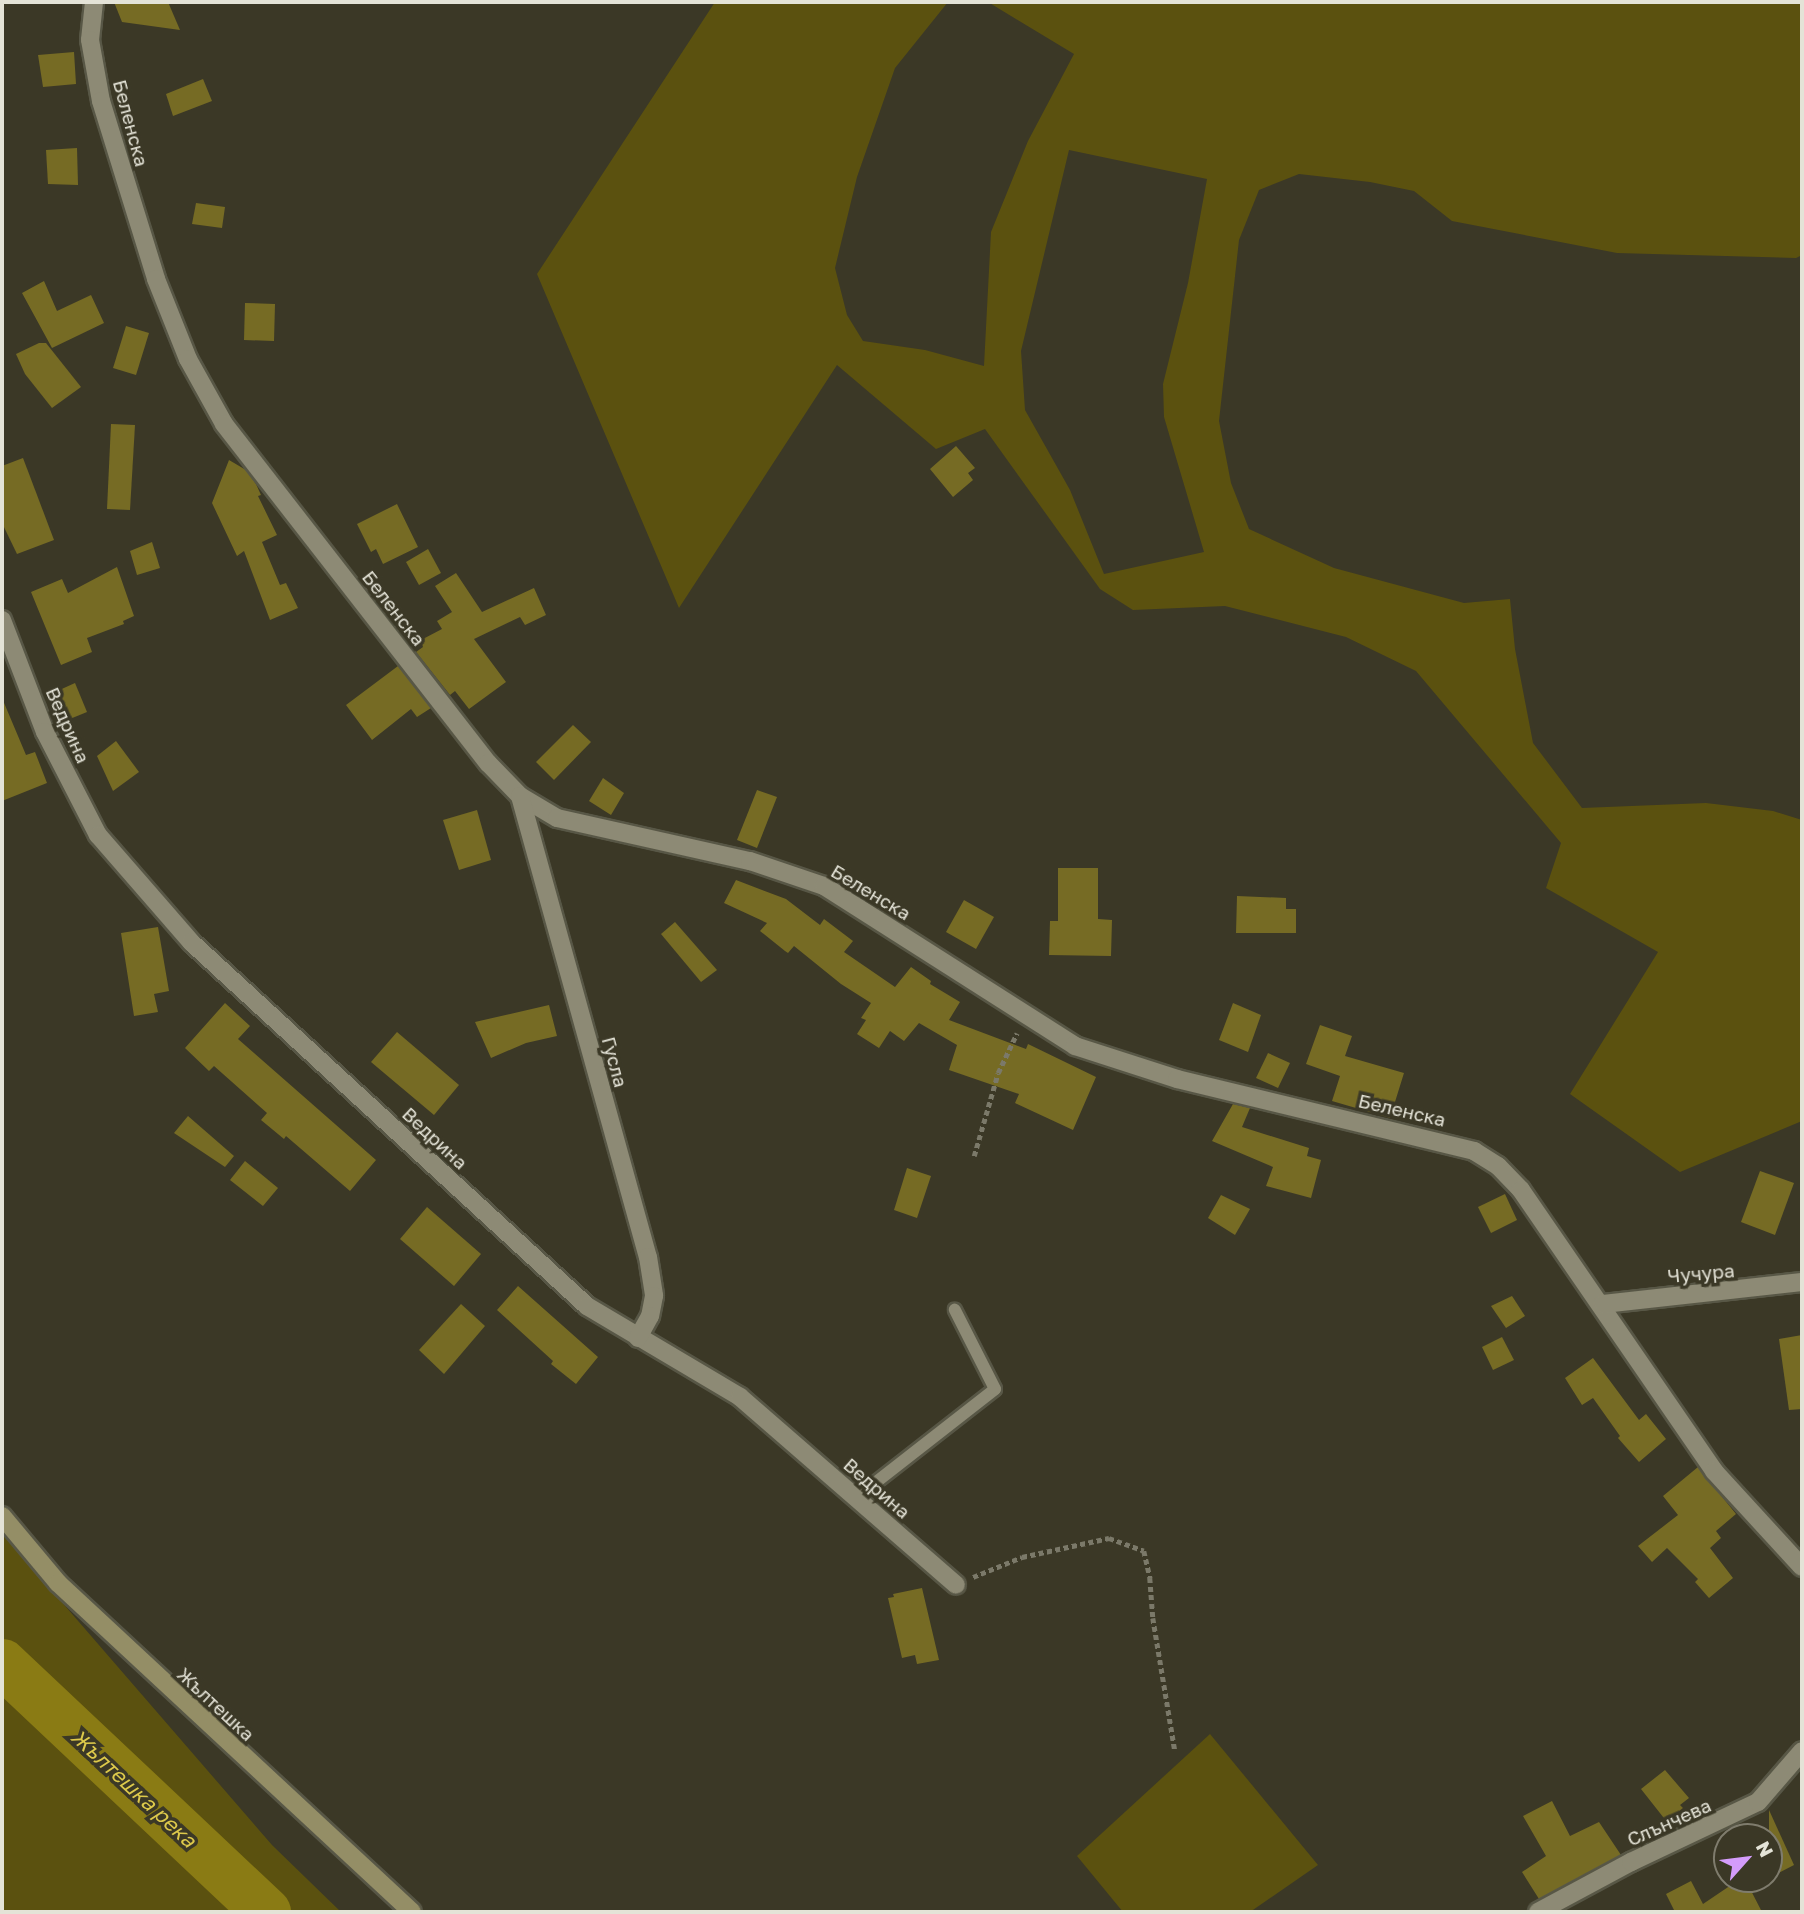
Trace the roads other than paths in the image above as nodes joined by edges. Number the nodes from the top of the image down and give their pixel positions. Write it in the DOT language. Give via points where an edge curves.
graph roads {
  1 [pos="94,2"];
  2 [pos="2,620"];
  3 [pos="520,796"];
  4 [pos="1802,1282"];
  5 [pos="1603,1304"];
  6 [pos="955,1310"];
  7 [pos="638,1338"];
  8 [pos="857,1497"];
  9 [pos="2,1516"];
  10 [pos="1802,1567"];
  11 [pos="956,1585"];
  12 [pos="1802,1751"];
  13 [pos="412,1912"];
  14 [pos="1538,1912"];
  1 -- 3 [label="street, Беленска" via="90,40 101,101 156,279 188,359 224,424 488,763"];
  2 -- 7 [label="street, Ведрина" via="45,732 98,835 191,942 587,1306"];
  3 -- 5 [label="street, Беленска" via="557,818 750,861 824,886 1075,1046 1177,1079 1474,1151 1498,1166 1521,1190"];
  3 -- 7 [label="street, Гусла" via="648,1257 654,1296"];
  4 -- 5 [label="street, Чучура"];
  5 -- 10 [label="street, Беленска" via="1714,1471"];
  6 -- 8 [label="lane" via="995,1389"];
  7 -- 8 [label="street, Ведрина" via="740,1397"];
  8 -- 11 [label="street, Ведрина"];
  9 -- 13 [label="main road, Жълтешка" via="58,1583"];
  12 -- 14 [label="street, Слънчева" via="1758,1802"];
}
